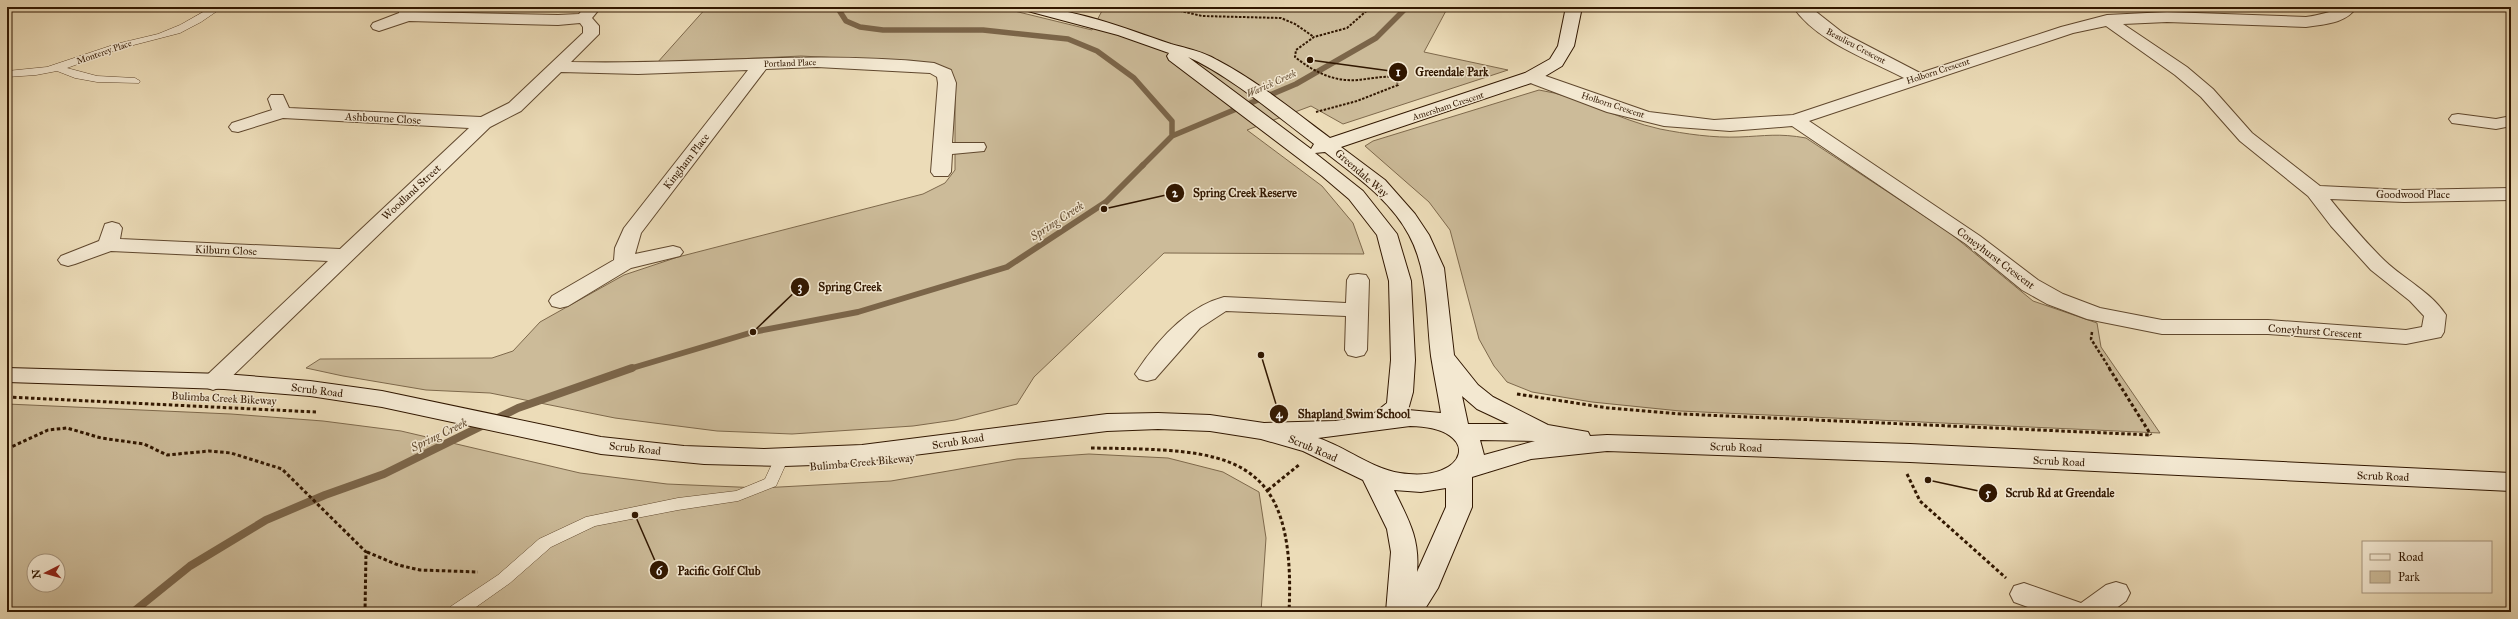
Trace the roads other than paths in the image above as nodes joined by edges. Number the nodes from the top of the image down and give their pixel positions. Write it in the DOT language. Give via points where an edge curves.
graph roads {
  1 [pos="218,7"];
  2 [pos="1029,7"];
  3 [pos="1574,7"];
  4 [pos="1801,7"];
  5 [pos="2348,7"];
  6 [pos="408,12"];
  7 [pos="588,13"];
  8 [pos="2107,20"];
  9 [pos="379,26"];
  10 [pos="1168,48"];
  11 [pos="761,64"];
  12 [pos="558,67"];
  13 [pos="60,68"];
  14 [pos="7,74"];
  15 [pos="1531,77"];
  16 [pos="1916,78"];
  17 [pos="135,81"];
  18 [pos="2458,119"];
  19 [pos="1795,120"];
  20 [pos="484,123"];
  21 [pos="2504,123"];
  22 [pos="238,127"];
  23 [pos="2511,135"];
  24 [pos="1329,145"];
  25 [pos="977,147"];
  26 [pos="944,149"];
  27 [pos="1304,152"];
  28 [pos="941,172"];
  29 [pos="2315,192"];
  30 [pos="2511,194"];
  31 [pos="673,252"];
  32 [pos="343,255"];
  33 [pos="68,260"];
  34 [pos="624,263"];
  35 [pos="1358,280"];
  36 [pos="560,301"];
  37 [pos="1357,310"];
  38 [pos="1356,350"];
  39 [pos="1443,357"];
  40 [pos="1147,374"];
  41 [pos="7,375"];
  42 [pos="213,382"];
  43 [pos="1370,422"];
  44 [pos="1459,429"];
  45 [pos="1266,431"];
  46 [pos="1552,433"];
  47 [pos="1607,443"];
  48 [pos="782,457"];
  49 [pos="1367,472"];
  50 [pos="1462,472"];
  51 [pos="2511,482"];
  52 [pos="2116,593"];
  53 [pos="2024,594"];
  54 [pos="456,612"];
  55 [pos="1400,612"];
  56 [pos="1408,612"];
  57 [pos="2074,612"];
  58 [pos="2090,612"];
  1 -- 13 [label="lane, Monterey Place" via="175,31 129,42"];
  2 -- 10 [label="street, Greendale Way" via="1118,30"];
  3 -- 15 [label="street, Amersham Crescent" via="1566,46 1556,62"];
  4 -- 16 [label="street, Beaulieu Crescent" via="1822,27"];
  5 -- 8 [label="street, Holborn Crescent" via="2344,14 2327,20 2298,22 2150,17"];
  6 -- 7 [label="street" via="558,20"];
  6 -- 9 [label="street"];
  7 -- 12 [label="street, Woodland Street" via="591,34"];
  8 -- 16 [label="street, Holborn Crescent" via="2067,30"];
  8 -- 29 [label="street, Coneyhurst Crescent" via="2181,71 2207,94 2246,137"];
  10 -- 24 [label="street, Greendale Way" via="1194,54 1232,75"];
  10 -- 27 [label="street, Greendale Way" via="1180,61 1211,81"];
  11 -- 12 [label="street, Portland Place" via="638,69"];
  11 -- 26 [label="street, Portland Place" via="818,62 934,68 945,74 947,83"];
  11 -- 34 [label="street, Kingham Place" via="631,232 625,248"];
  12 -- 20 [label="street, Woodland Street" via="515,107"];
  13 -- 14 [label="lane, Monterey Place" via="39,74"];
  13 -- 17 [label="lane" via="85,78"];
  15 -- 19 [label="street, Holborn Crescent" via="1628,112 1664,121 1706,126 1751,126"];
  15 -- 24 [label="street, Amersham Crescent"];
  16 -- 19 [label="street, Holborn Crescent"];
  18 -- 21 [label="street"];
  19 -- 29 [label="street, Coneyhurst Crescent" via="1973,240 2030,285 2055,299 2095,314 2162,327 2268,327 2406,337 2433,332 2435,315 2418,296 2378,266"];
  20 -- 22 [label="street, Ashbourne Close" via="280,106"];
  20 -- 32 [label="street, Woodland Street"];
  21 -- 23 [label="street"];
  24 -- 27 [label="street, Amersham Crescent"];
  24 -- 39 [label="street, Greendale Way" via="1383,188 1419,235 1436,281"];
  25 -- 26 [label="street"];
  26 -- 28 [label="street, Portland Place"];
  27 -- 43 [label="street, Greendale Way" via="1356,195 1387,234 1400,282 1403,360 1398,406"];
  29 -- 30 [label="street, Goodwood Place" via="2404,196"];
  31 -- 34 [label="street"];
  32 -- 33 [label="street, Kilburn Close" via="110,237"];
  32 -- 42 [label="street, Woodland Street"];
  34 -- 36 [label="street"];
  35 -- 37 [label="street"];
  37 -- 38 [label="street"];
  37 -- 40 [label="street" via="1224,304 1213,306 1199,316"];
  39 -- 44 [label="street, Greendale Way"];
  39 -- 46 [label="street" via="1484,403"];
  41 -- 42 [label="street, Scrub Road"];
  42 -- 48 [label="street, Scrub Road" via="290,386 353,394 602,445 728,456"];
  43 -- 44 [label="street, Scrub Road" via="1433,419"];
  43 -- 45 [label="street, Scrub Road" via="1333,430"];
  43 -- 49 [label="street, Greendale Way" via="1348,435 1344,442 1345,450"];
  44 -- 46 [label="street, Scrub Road"];
  44 -- 50 [label="street, Greendale Way" via="1469,442 1472,454"];
  45 -- 48 [label="street, Scrub Road" via="1208,423 1128,420 1056,426 900,449 815,458"];
  45 -- 49 [label="street, Scrub Road" via="1320,448"];
  46 -- 47 [label="street, Scrub Road"];
  47 -- 50 [label="street, Scrub Road" via="1531,450"];
  47 -- 51 [label="street, Scrub Road" via="1896,452"];
  48 -- 54 [label="lane" via="771,482 738,496 678,504 592,521 545,543 508,575"];
  49 -- 50 [label="street, Scrub Road" via="1401,482 1429,484"];
  49 -- 55 [label="street, Greendale Way" via="1400,529 1405,552"];
  50 -- 56 [label="street, Greendale Way" via="1458,507 1424,588"];
  52 -- 58 [label="street"];
  53 -- 57 [label="street"];
}
